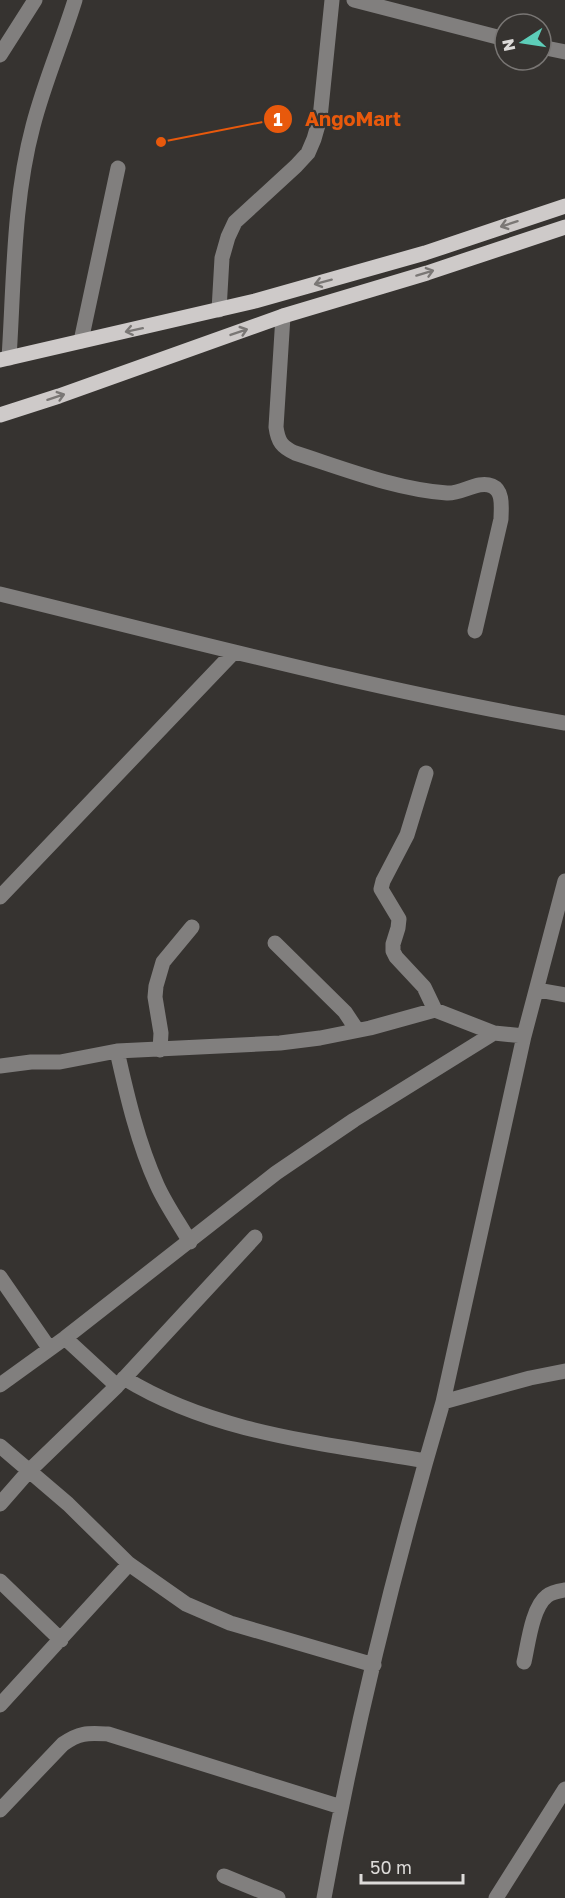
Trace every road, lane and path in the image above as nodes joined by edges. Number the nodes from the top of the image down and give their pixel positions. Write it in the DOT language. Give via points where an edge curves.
graph roads {
  1 [pos="34,0"];
  2 [pos="75,0"];
  3 [pos="332,0"];
  4 [pos="354,0"];
  5 [pos="493,36"];
  6 [pos="0,55"];
  7 [pos="118,168"];
  8 [pos="565,206"];
  9 [pos="565,227"];
  10 [pos="219,310"];
  11 [pos="283,316"];
  12 [pos="81,341"];
  13 [pos="5,359"];
  14 [pos="0,415"];
  15 [pos="0,594"];
  16 [pos="475,631"];
  17 [pos="234,652"];
  18 [pos="565,723"];
  19 [pos="426,773"];
  20 [pos="565,881"];
  21 [pos="0,897"];
  22 [pos="192,927"];
  23 [pos="275,944"];
  24 [pos="538,990"];
  25 [pos="565,996"];
  26 [pos="435,1010"];
  27 [pos="357,1030"];
  28 [pos="494,1033"];
  29 [pos="524,1036"];
  30 [pos="160,1050"];
  31 [pos="117,1051"];
  32 [pos="0,1066"];
  33 [pos="255,1237"];
  34 [pos="190,1242"];
  35 [pos="0,1277"];
  36 [pos="65,1338"];
  37 [pos="50,1348"];
  38 [pos="565,1371"];
  39 [pos="120,1382"];
  40 [pos="0,1385"];
  41 [pos="443,1402"];
  42 [pos="0,1446"];
  43 [pos="426,1461"];
  44 [pos="28,1472"];
  45 [pos="0,1504"];
  46 [pos="129,1564"];
  47 [pos="0,1581"];
  48 [pos="565,1590"];
  49 [pos="61,1640"];
  50 [pos="524,1662"];
  51 [pos="374,1665"];
  52 [pos="0,1705"];
  53 [pos="565,1789"];
  54 [pos="341,1807"];
  55 [pos="0,1810"];
  56 [pos="224,1876"];
  57 [pos="278,1898"];
  58 [pos="324,1898"];
  59 [pos="496,1898"];
  1 -- 6 [label="street"];
  2 -- 13 [label="street" via="33,125 24,170"];
  3 -- 10 [label="street" via="320,118 314,139 296,166 235,222 222,258"];
  4 -- 5 [label="street"];
  7 -- 12 [label="street"];
  8 -- 10 [label="main road, one-way" via="425,253"];
  11 -- 9 [label="main road, one-way"];
  10 -- 12 [label="main road, one-way"];
  14 -- 11 [label="main road, one-way"];
  11 -- 16 [label="street" via="276,427 282,447 390,483 452,493 483,484 499,491 501,519"];
  12 -- 13 [label="main road"];
  15 -- 17 [label="street"];
  17 -- 18 [label="street" via="460,705"];
  17 -- 21 [label="street"];
  19 -- 26 [label="street" via="407,835 381,889 399,919 393,951 424,987"];
  20 -- 24 [label="street"];
  22 -- 30 [label="street" via="163,962 156,986"];
  23 -- 27 [label="street" via="345,1011"];
  24 -- 25 [label="street"];
  24 -- 29 [label="street"];
  26 -- 27 [label="street"];
  26 -- 28 [label="street"];
  27 -- 30 [label="street" via="280,1043"];
  28 -- 29 [label="street"];
  28 -- 34 [label="street" via="276,1173"];
  29 -- 41 [label="street"];
  30 -- 31 [label="street"];
  31 -- 32 [label="street" via="60,1062"];
  31 -- 34 [label="street" via="152,1173"];
  33 -- 39 [label="street"];
  34 -- 36 [label="street"];
  35 -- 37 [label="street"];
  36 -- 37 [label="street"];
  36 -- 39 [label="street"];
  37 -- 40 [label="street"];
  38 -- 41 [label="street"];
  39 -- 43 [label="street" via="231,1425"];
  39 -- 44 [label="street"];
  41 -- 43 [label="street"];
  42 -- 44 [label="street"];
  43 -- 51 [label="street"];
  44 -- 45 [label="street"];
  44 -- 46 [label="street" via="68,1504"];
  46 -- 49 [label="street"];
  46 -- 51 [label="street" via="186,1604 222,1620"];
  47 -- 49 [label="street"];
  48 -- 50 [label="street" via="552,1593 541,1602"];
  49 -- 52 [label="street"];
  51 -- 54 [label="street"];
  53 -- 59 [label="street"];
  54 -- 55 [label="street" via="118,1737 88,1733 63,1744"];
  54 -- 58 [label="street"];
  56 -- 57 [label="street"];
}
